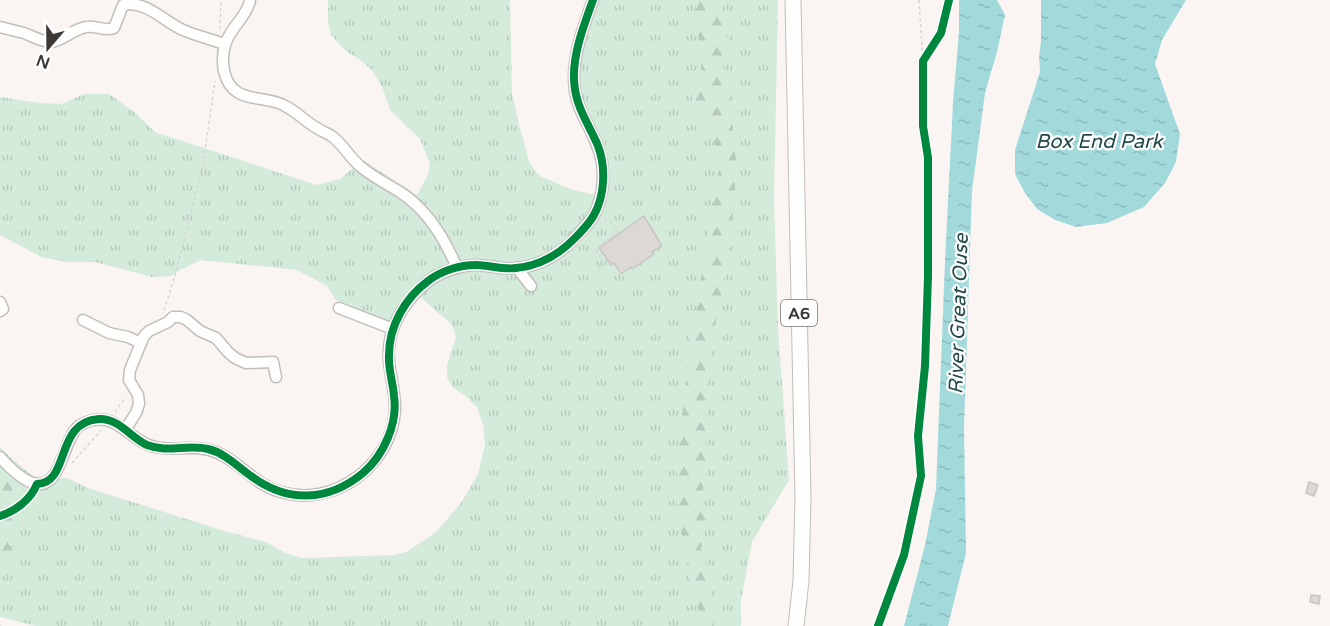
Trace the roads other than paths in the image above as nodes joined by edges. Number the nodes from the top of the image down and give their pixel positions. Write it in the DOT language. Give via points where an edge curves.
graph roads {
  1 [pos="250,0"];
  2 [pos="592,0"];
  3 [pos="793,0"];
  4 [pos="0,27"];
  5 [pos="222,43"];
  6 [pos="457,268"];
  7 [pos="517,268"];
  8 [pos="531,286"];
  9 [pos="339,308"];
  10 [pos="83,320"];
  11 [pos="393,329"];
  12 [pos="141,343"];
  13 [pos="276,377"];
  14 [pos="125,430"];
  15 [pos="0,457"];
  16 [pos="796,626"];
  1 -- 5 [label="street"];
  2 -- 7 [label="street" via="574,78 580,111 603,167 594,215 558,254 542,263"];
  3 -- 16 [label="highway, A6" via="803,497"];
  4 -- 5 [label="street" via="52,42 79,28 109,30 128,3 153,9 182,30"];
  5 -- 6 [label="street" via="226,78 234,89 254,99 286,105 331,135 362,168 414,202 435,227"];
  6 -- 7 [label="street"];
  6 -- 11 [label="street" via="428,281 410,298"];
  7 -- 8 [label="street"];
  9 -- 11 [label="street"];
  10 -- 12 [label="street"];
  11 -- 14 [label="street" via="388,358 395,413 387,439 368,469 327,493 286,494 263,485 220,453 207,448 153,447"];
  12 -- 13 [label="street" via="149,331 181,317 216,338 235,358 246,363 273,362"];
  12 -- 14 [label="street" via="129,380 139,404"];
  14 -- 15 [label="street" via="110,420 79,425 54,477 43,484 24,478"];
}
